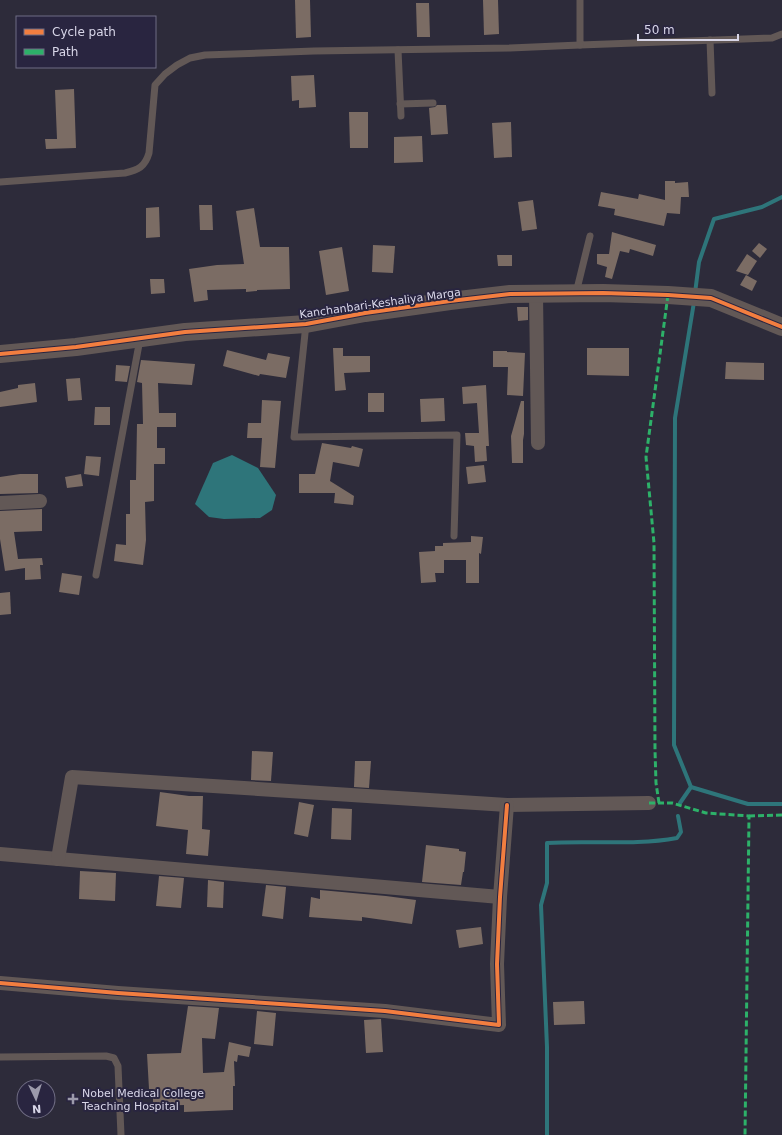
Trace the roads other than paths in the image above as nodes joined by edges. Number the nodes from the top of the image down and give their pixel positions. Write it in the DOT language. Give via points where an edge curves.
graph roads {
  1 [pos="580,0"];
  2 [pos="782,34"];
  3 [pos="710,40"];
  4 [pos="580,46"];
  5 [pos="398,50"];
  6 [pos="712,93"];
  7 [pos="432,102"];
  8 [pos="400,104"];
  9 [pos="401,116"];
  10 [pos="0,182"];
  11 [pos="590,236"];
  12 [pos="576,293"];
  13 [pos="536,294"];
  14 [pos="306,324"];
  15 [pos="782,328"];
  16 [pos="140,339"];
  17 [pos="0,354"];
  18 [pos="538,443"];
  19 [pos="40,501"];
  20 [pos="0,503"];
  21 [pos="454,536"];
  22 [pos="96,575"];
  23 [pos="650,803"];
  24 [pos="507,805"];
  25 [pos="0,854"];
  26 [pos="58,859"];
  27 [pos="500,897"];
  28 [pos="0,983"];
  29 [pos="0,1057"];
  30 [pos="121,1135"];
  1 -- 4 [label="lane"];
  2 -- 3 [label="lane" via="772,38"];
  3 -- 4 [label="lane"];
  3 -- 6 [label="lane"];
  4 -- 5 [label="lane"];
  5 -- 8 [label="lane"];
  5 -- 10 [label="lane" via="205,55 190,58 164,74 155,85 149,153 142,166 125,173"];
  7 -- 8 [label="lane"];
  8 -- 9 [label="lane"];
  11 -- 12 [label="lane"];
  12 -- 13 [label="street, Kanchanbari-Keshaliya Marga"];
  12 -- 15 [label="street, Kanchanbari-Keshaliya Marga" via="711,298"];
  13 -- 14 [label="street, Kanchanbari-Keshaliya Marga" via="510,294 450,301"];
  13 -- 18 [label="street"];
  14 -- 16 [label="street, Kanchanbari-Keshaliya Marga" via="185,332"];
  14 -- 21 [label="lane" via="294,437 457,435"];
  16 -- 17 [label="street, Kanchanbari-Keshaliya Marga"];
  16 -- 22 [label="lane"];
  19 -- 20 [label="street"];
  23 -- 24 [label="street"];
  24 -- 26 [label="street" via="72,777"];
  24 -- 27 [label="street"];
  25 -- 26 [label="street"];
  26 -- 27 [label="street"];
  27 -- 28 [label="street" via="497,964 499,1025 385,1011"];
  29 -- 30 [label="lane" via="114,1058 118,1066"];
}
